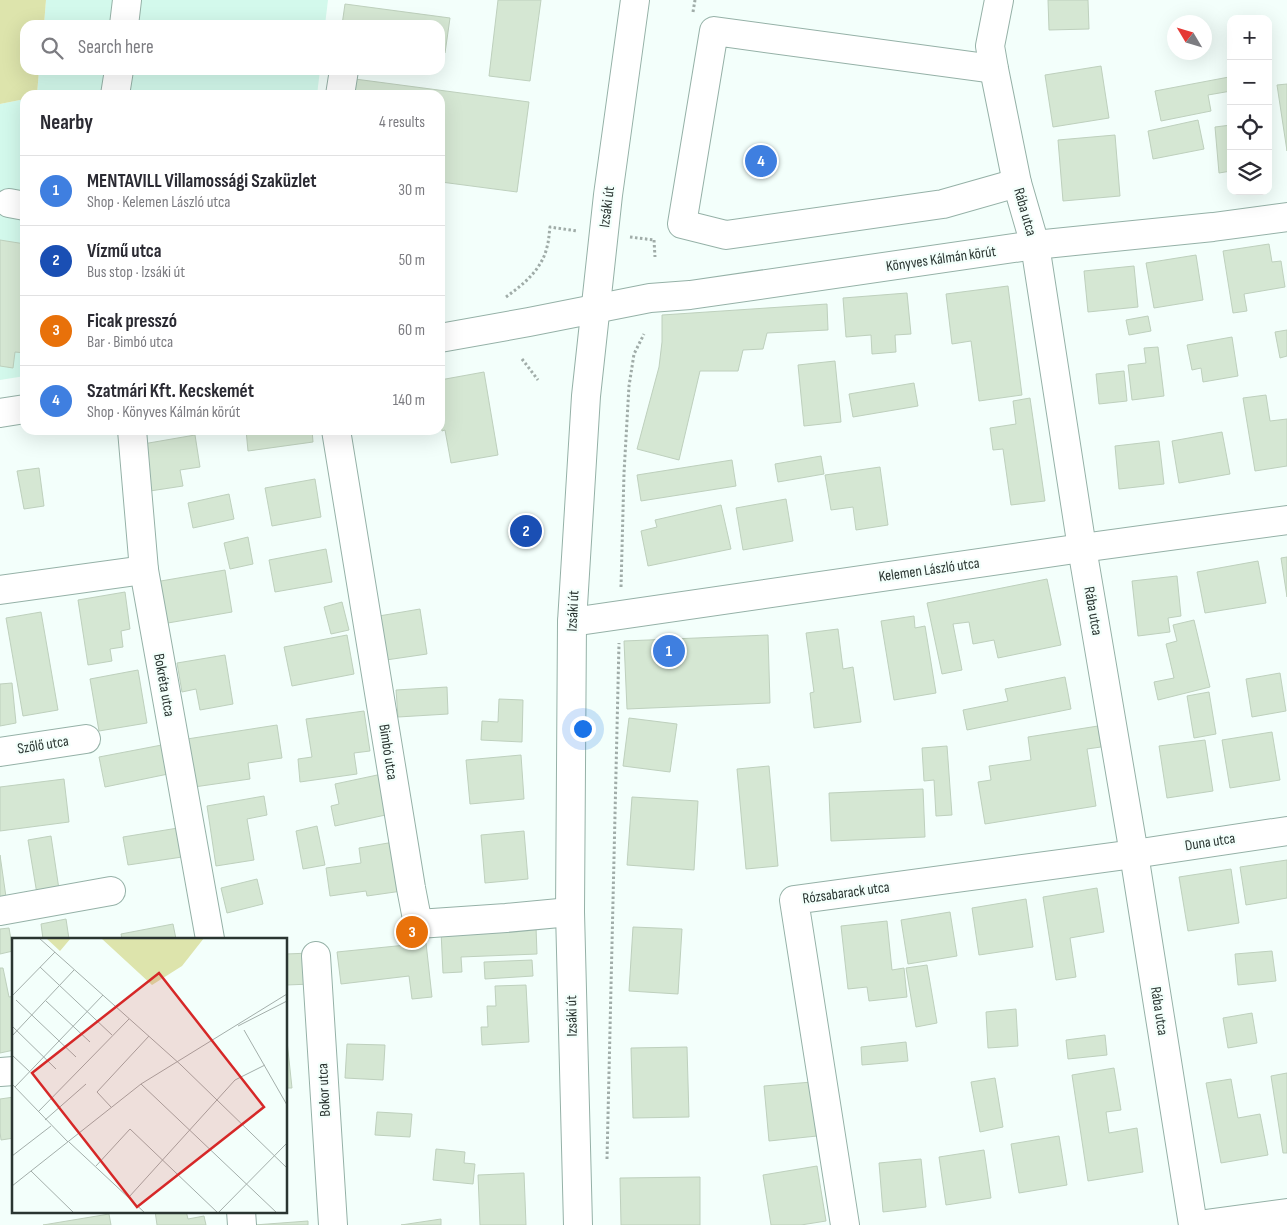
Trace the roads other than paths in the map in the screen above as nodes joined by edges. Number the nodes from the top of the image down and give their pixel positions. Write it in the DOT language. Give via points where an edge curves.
graph roads {
  1 [pos="127,0"];
  2 [pos="634,0"];
  3 [pos="999,0"];
  4 [pos="125,20"];
  5 [pos="994,69"];
  6 [pos="118,75"];
  7 [pos="343,75"];
  8 [pos="117,90"];
  9 [pos="341,90"];
  10 [pos="1017,182"];
  11 [pos="1287,216"];
  12 [pos="1034,245"];
  13 [pos="596,309"];
  14 [pos="445,337"];
  15 [pos="20,410"];
  16 [pos="0,414"];
  17 [pos="132,435"];
  18 [pos="337,435"];
  19 [pos="1287,520"];
  20 [pos="1082,548"];
  21 [pos="144,570"];
  22 [pos="0,590"];
  23 [pos="572,622"];
  24 [pos="86,738"];
  25 [pos="0,752"];
  26 [pos="1287,831"];
  27 [pos="1134,854"];
  28 [pos="111,891"];
  29 [pos="0,911"];
  30 [pos="570,912"];
  31 [pos="210,938"];
  32 [pos="316,956"];
  33 [pos="241,1212"];
  34 [pos="1287,1213"];
  35 [pos="242,1225"];
  36 [pos="333,1225"];
  37 [pos="578,1225"];
  38 [pos="845,1225"];
  39 [pos="1193,1225"];
  40 [pos="1198,1225"];
  1 -- 4 [label="street"];
  2 -- 13 [label="street, Izsáki út"];
  3 -- 5 [label="street, Rába utca" via="990,46"];
  5 -- 10 [label="street, Rába utca"];
  5 -- 10 [label="street" via="714,31 682,224 726,235 944,204"];
  6 -- 8 [label="street"];
  7 -- 9 [label="street"];
  10 -- 12 [label="street, Rába utca"];
  11 -- 12 [label="street, Könyves Kálmán körút" via="1213,227"];
  12 -- 13 [label="street, Könyves Kálmán körút" via="650,298"];
  12 -- 20 [label="street, Rába utca"];
  13 -- 14 [label="street, Könyves Kálmán körút"];
  13 -- 23 [label="street, Izsáki út" via="586,396"];
  15 -- 16 [label="street"];
  17 -- 21 [label="street, Bokréta utca"];
  18 -- 30 [label="street, Bimbó utca" via="418,924"];
  19 -- 20 [label="street, Kelemen László utca"];
  20 -- 23 [label="street, Kelemen László utca"];
  20 -- 27 [label="street, Rába utca"];
  21 -- 22 [label="street"];
  21 -- 31 [label="street, Bokréta utca"];
  23 -- 30 [label="street, Izsáki út"];
  24 -- 25 [label="street, Szőlő utca"];
  26 -- 27 [label="street, Duna utca"];
  27 -- 38 [label="street, Rózsabarack utca" via="794,900"];
  27 -- 39 [label="street, Rába utca"];
  28 -- 29 [label="street"];
  30 -- 37 [label="street, Izsáki út"];
  32 -- 36 [label="street, Bokor utca"];
  33 -- 35 [label="street"];
  34 -- 40 [label="street"];
}
